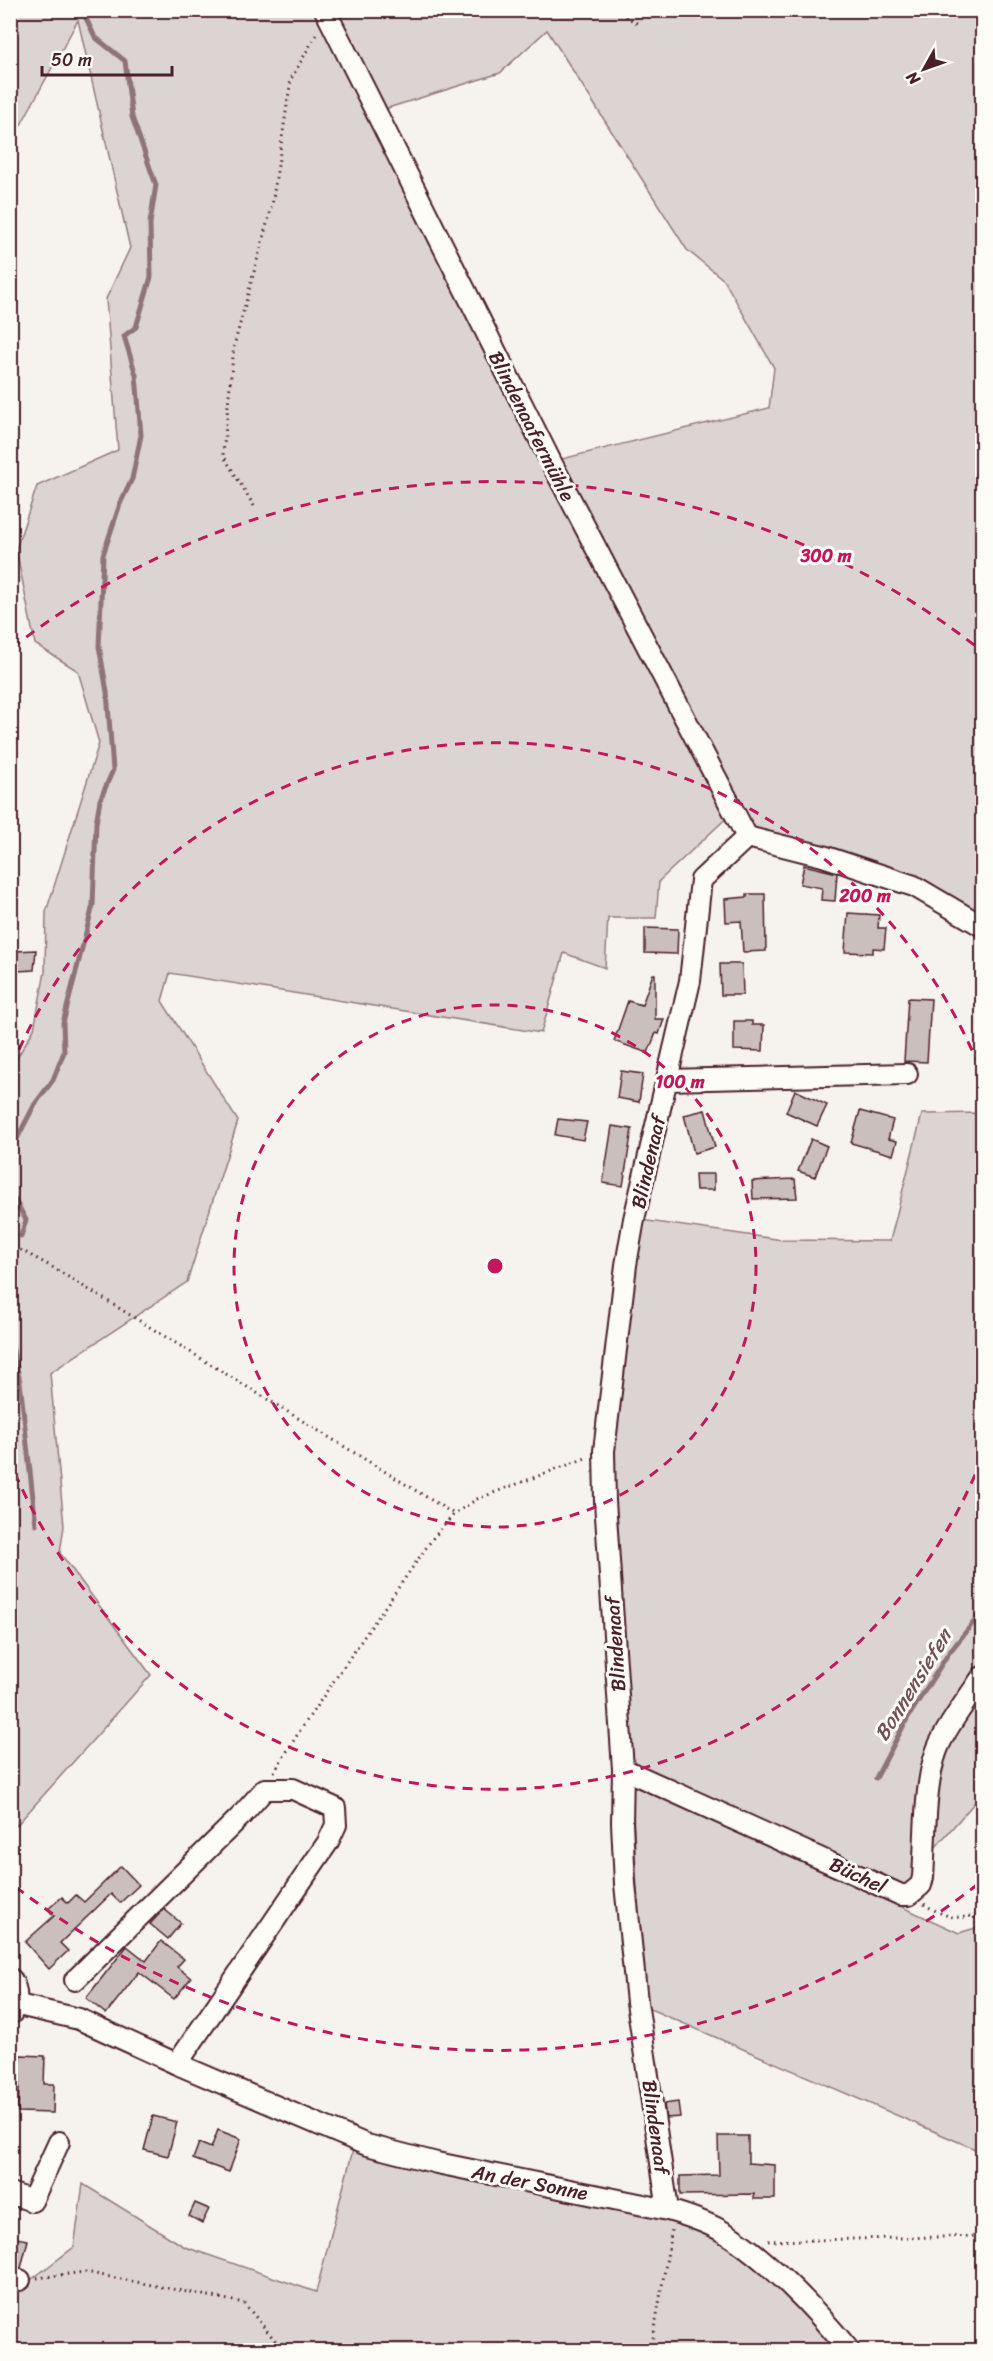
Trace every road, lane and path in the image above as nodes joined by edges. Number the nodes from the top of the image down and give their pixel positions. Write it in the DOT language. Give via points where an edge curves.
graph roads {
  1 [pos="615,10"];
  2 [pos="326,13"];
  3 [pos="640,25"];
  4 [pos="254,506"];
  5 [pos="747,837"];
  6 [pos="982,926"];
  7 [pos="907,1074"];
  8 [pos="668,1080"];
  9 [pos="10,1244"];
  10 [pos="604,1451"];
  11 [pos="454,1514"];
  12 [pos="982,1677"];
  13 [pos="623,1769"];
  14 [pos="275,1789"];
  15 [pos="909,1896"];
  16 [pos="982,1912"];
  17 [pos="973,1916"];
  18 [pos="982,1940"];
  19 [pos="75,1980"];
  20 [pos="12,1999"];
  21 [pos="177,2064"];
  22 [pos="59,2142"];
  23 [pos="10,2193"];
  24 [pos="671,2211"];
  25 [pos="982,2236"];
  26 [pos="738,2241"];
  27 [pos="15,2279"];
  28 [pos="283,2350"];
  29 [pos="651,2350"];
  30 [pos="849,2350"];
  1 -- 3 [label="path"];
  2 -- 4 [label="path" via="291,79 272,205 234,346 223,455"];
  2 -- 5 [label="street, Blindenaafermühle" via="540,441"];
  5 -- 6 [label="street" via="823,856 914,886"];
  5 -- 8 [label="street, Blindenaaf" via="701,880 690,981"];
  7 -- 8 [label="street"];
  8 -- 10 [label="street, Blindenaaf" via="626,1265"];
  9 -- 11 [label="path"];
  10 -- 11 [label="path" via="477,1499"];
  10 -- 13 [label="street, Blindenaaf"];
  11 -- 14 [label="path" via="433,1538 278,1762 274,1770"];
  12 -- 15 [label="street, Büchel" via="940,1741 926,1810 923,1877 921,1885"];
  13 -- 15 [label="street, Büchel"];
  13 -- 24 [label="street, Blindenaaf" via="625,1884 637,2002"];
  14 -- 19 [label="street" via="265,1789"];
  14 -- 21 [label="street" via="293,1789 334,1808 336,1825"];
  15 -- 17 [label="path" via="939,1914 957,1919"];
  16 -- 17 [label="path"];
  17 -- 18 [label="path"];
  20 -- 21 [label="street, An der Sonne" via="78,2019"];
  21 -- 24 [label="street, An der Sonne" via="367,2145"];
  22 -- 23 [label="street" via="32,2201"];
  24 -- 26 [label="street, An der Sonne" via="719,2229"];
  24 -- 29 [label="path"];
  25 -- 26 [label="path"];
  26 -- 30 [label="street, An der Sonne" via="791,2287"];
  27 -- 28 [label="path" via="85,2272 244,2303"];
}
